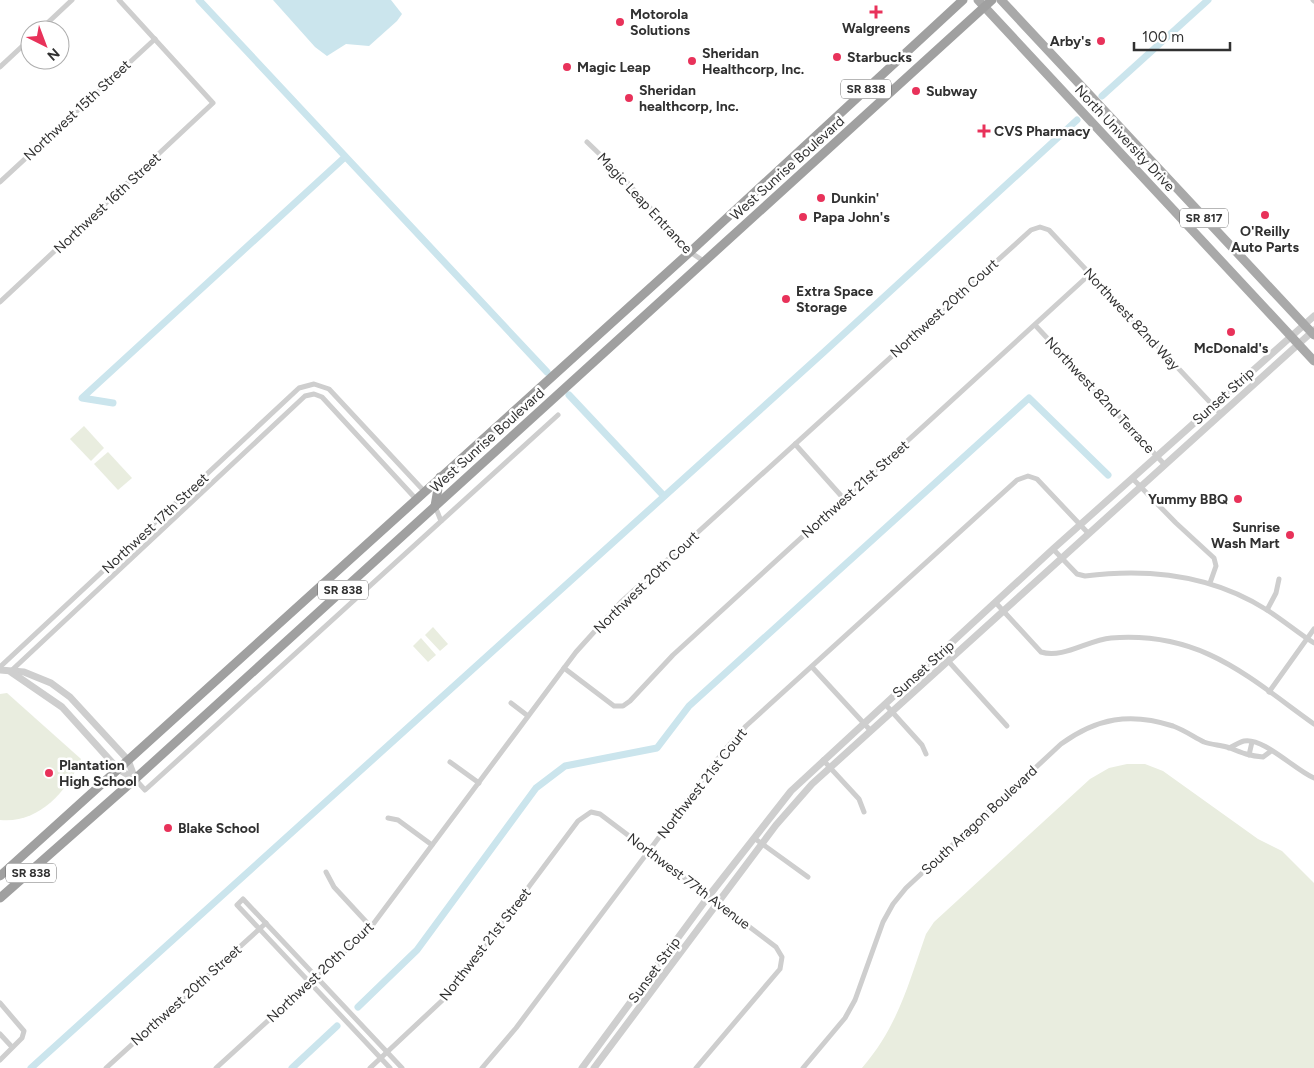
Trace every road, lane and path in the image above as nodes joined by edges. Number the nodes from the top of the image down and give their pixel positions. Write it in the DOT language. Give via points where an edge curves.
graph roads {
  1 [pos="72,0"];
  2 [pos="119,0"];
  3 [pos="963,0"];
  4 [pos="992,0"];
  5 [pos="1001,0"];
  6 [pos="981,3"];
  7 [pos="51,20"];
  8 [pos="155,38"];
  9 [pos="20,48"];
  10 [pos="0,67"];
  11 [pos="587,142"];
  12 [pos="0,182"];
  13 [pos="1040,227"];
  14 [pos="690,252"];
  15 [pos="705,262"];
  16 [pos="1090,274"];
  17 [pos="0,302"];
  18 [pos="1314,316"];
  19 [pos="1304,324"];
  20 [pos="1035,325"];
  21 [pos="1313,333"];
  22 [pos="1291,335"];
  23 [pos="1299,344"];
  24 [pos="1314,361"];
  25 [pos="1213,405"];
  26 [pos="558,414"];
  27 [pos="1221,414"];
  28 [pos="795,444"];
  29 [pos="1157,456"];
  30 [pos="1165,465"];
  31 [pos="440,477"];
  32 [pos="1132,478"];
  33 [pos="1141,487"];
  34 [pos="424,491"];
  35 [pos="416,499"];
  36 [pos="844,499"];
  37 [pos="435,506"];
  38 [pos="441,521"];
  39 [pos="1080,525"];
  40 [pos="1088,533"];
  41 [pos="1054,549"];
  42 [pos="1061,557"];
  43 [pos="1279,580"];
  44 [pos="1210,583"];
  45 [pos="996,603"];
  46 [pos="1003,610"];
  47 [pos="1267,610"];
  48 [pos="1314,629"];
  49 [pos="1307,639"];
  50 [pos="1314,644"];
  51 [pos="941,653"];
  52 [pos="948,660"];
  53 [pos="812,667"];
  54 [pos="564,668"];
  55 [pos="0,669"];
  56 [pos="10,672"];
  57 [pos="1269,692"];
  58 [pos="511,703"];
  59 [pos="885,704"];
  60 [pos="892,711"];
  61 [pos="528,716"];
  62 [pos="864,723"];
  63 [pos="1314,724"];
  64 [pos="1006,726"];
  65 [pos="870,730"];
  66 [pos="1252,742"];
  67 [pos="1230,748"];
  68 [pos="1271,751"];
  69 [pos="926,754"];
  70 [pos="1248,755"];
  71 [pos="128,760"];
  72 [pos="823,760"];
  73 [pos="450,762"];
  74 [pos="829,767"];
  75 [pos="118,769"];
  76 [pos="1314,778"];
  77 [pos="135,779"];
  78 [pos="479,783"];
  79 [pos="591,812"];
  80 [pos="864,812"];
  81 [pos="388,818"];
  82 [pos="754,838"];
  83 [pos="762,844"];
  84 [pos="432,845"];
  85 [pos="649,851"];
  86 [pos="326,872"];
  87 [pos="0,876"];
  88 [pos="808,877"];
  89 [pos="708,897"];
  90 [pos="0,898"];
  91 [pos="717,902"];
  92 [pos="266,923"];
  93 [pos="371,927"];
  94 [pos="260,928"];
  95 [pos="317,977"];
  96 [pos="311,982"];
  97 [pos="0,1003"];
  98 [pos="0,1034"];
  99 [pos="12,1047"];
  100 [pos="387,1052"];
  101 [pos="381,1058"];
  102 [pos="0,1060"];
  103 [pos="106,1068"];
  104 [pos="216,1068"];
  105 [pos="370,1068"];
  106 [pos="390,1068"];
  107 [pos="402,1068"];
  108 [pos="482,1068"];
  109 [pos="582,1068"];
  110 [pos="594,1068"];
  111 [pos="696,1068"];
  112 [pos="802,1068"];
  1 -- 7 [label="street"];
  2 -- 8 [label="street"];
  3 -- 14 [label="highway, West Sunrise Boulevard / SR 838"];
  4 -- 6 [label="highway, West Sunrise Boulevard / SR 838"];
  5 -- 19 [label="main road, North University Drive / SR 817"];
  6 -- 15 [label="highway, West Sunrise Boulevard / SR 838"];
  6 -- 22 [label="main road, North University Drive / SR 817"];
  8 -- 12 [label="street, Northwest 15th Street"];
  8 -- 17 [label="street, Northwest 16th Street" via="213,103"];
  9 -- 10 [label="street"];
  11 -- 14 [label="street, Magic Leap Entrance"];
  13 -- 16 [label="street, Northwest 82nd Way" via="1049,230"];
  13 -- 28 [label="street, Northwest 20th Court" via="1031,230"];
  14 -- 15 [label="street, Magic Leap Entrance"];
  14 -- 31 [label="highway, West Sunrise Boulevard / SR 838"];
  15 -- 37 [label="highway, West Sunrise Boulevard / SR 838"];
  16 -- 20 [label="street, Northwest 21st Street"];
  16 -- 25 [label="street, Northwest 82nd Way"];
  18 -- 19 [label="street, Sunset Strip"];
  19 -- 21 [label="main road, North University Drive / SR 817"];
  19 -- 22 [label="street, Sunset Strip"];
  20 -- 29 [label="street, Northwest 82nd Terrace"];
  20 -- 36 [label="street, Northwest 21st Street"];
  21 -- 23 [label="street, Sunset Strip"];
  22 -- 23 [label="main road, North University Drive / SR 817"];
  22 -- 25 [label="street, Sunset Strip"];
  23 -- 24 [label="main road, North University Drive / SR 817"];
  23 -- 27 [label="street, Sunset Strip"];
  25 -- 27 [label="street, Northwest 82nd Way"];
  25 -- 29 [label="street, Sunset Strip"];
  26 -- 38 [label="street"];
  27 -- 30 [label="street, Sunset Strip"];
  28 -- 36 [label="street"];
  28 -- 54 [label="street, Northwest 20th Court" via="622,601"];
  29 -- 30 [label="street, Northwest 82nd Terrace"];
  29 -- 32 [label="street, Sunset Strip"];
  30 -- 33 [label="street, Sunset Strip"];
  31 -- 34 [label="highway, West Sunrise Boulevard / SR 838"];
  31 -- 37 [label="highway"];
  32 -- 33 [label="street"];
  32 -- 39 [label="street, Sunset Strip"];
  33 -- 40 [label="street, Sunset Strip"];
  33 -- 44 [label="street" via="1214,558 1216,566"];
  34 -- 35 [label="highway, West Sunrise Boulevard / SR 838"];
  34 -- 55 [label="street, Northwest 17th Street" via="329,389 314,384 299,388"];
  35 -- 56 [label="street, Northwest 17th Street" via="322,397 314,394 305,396"];
  35 -- 71 [label="highway, West Sunrise Boulevard / SR 838"];
  36 -- 54 [label="street, Northwest 21st Street" via="673,655 623,706 614,706"];
  37 -- 38 [label="street"];
  37 -- 77 [label="highway, West Sunrise Boulevard / SR 838"];
  38 -- 77 [label="street" via="145,790"];
  39 -- 40 [label="street"];
  39 -- 41 [label="street, Sunset Strip"];
  39 -- 53 [label="street, Northwest 21st Court" via="1037,478 1028,476 1017,480"];
  40 -- 42 [label="street, Sunset Strip"];
  41 -- 42 [label="street"];
  41 -- 45 [label="street, Sunset Strip"];
  42 -- 44 [label="street" via="1077,574 1085,576 1148,572"];
  42 -- 46 [label="street, Sunset Strip"];
  43 -- 47 [label="street"];
  44 -- 47 [label="street"];
  45 -- 46 [label="street"];
  45 -- 51 [label="street, Sunset Strip"];
  46 -- 52 [label="street, Sunset Strip"];
  46 -- 57 [label="street" via="1041,652 1050,655 1110,638 1176,642 1212,654"];
  47 -- 49 [label="street"];
  48 -- 49 [label="street"];
  49 -- 50 [label="street"];
  49 -- 57 [label="street"];
  51 -- 52 [label="street"];
  51 -- 59 [label="street, Sunset Strip"];
  52 -- 60 [label="street, Sunset Strip"];
  52 -- 64 [label="street"];
  53 -- 62 [label="street"];
  53 -- 85 [label="street, Northwest 21st Court" via="734,739"];
  54 -- 61 [label="street, Northwest 20th Court"];
  55 -- 56 [label="street"];
  56 -- 71 [label="street" via="24,672 51,683 65,693 80,705"];
  56 -- 75 [label="street" via="62,707"];
  57 -- 63 [label="street"];
  58 -- 61 [label="street"];
  59 -- 60 [label="street"];
  59 -- 62 [label="street, Sunset Strip"];
  60 -- 65 [label="street, Sunset Strip"];
  60 -- 69 [label="street"];
  61 -- 78 [label="street, Northwest 20th Court"];
  62 -- 65 [label="street"];
  62 -- 72 [label="street, Sunset Strip"];
  65 -- 74 [label="street, Sunset Strip"];
  66 -- 67 [label="street" via="1245,740"];
  66 -- 68 [label="street" via="1265,745"];
  66 -- 70 [label="street"];
  67 -- 70 [label="street, South Aragon Boulevard"];
  67 -- 112 [label="street, South Aragon Boulevard" via="1206,743 1175,727 1149,720 1102,721 1061,744 906,888 893,904 883,922 855,1000"];
  68 -- 70 [label="street" via="1263,757"];
  68 -- 76 [label="street"];
  71 -- 75 [label="highway, West Sunrise Boulevard / SR 838"];
  71 -- 77 [label="street"];
  72 -- 74 [label="street"];
  72 -- 82 [label="street, Sunset Strip" via="791,791"];
  73 -- 78 [label="street"];
  74 -- 80 [label="street" via="858,799"];
  74 -- 83 [label="street, Sunset Strip" via="788,809"];
  75 -- 77 [label="street"];
  75 -- 87 [label="highway, West Sunrise Boulevard / SR 838"];
  77 -- 90 [label="highway, West Sunrise Boulevard / SR 838"];
  78 -- 84 [label="street, Northwest 20th Court"];
  79 -- 85 [label="street, Northwest 77th Avenue" via="600,814"];
  79 -- 100 [label="street, Northwest 21st Street" via="578,821 448,995"];
  81 -- 84 [label="street" via="398,820"];
  82 -- 83 [label="street"];
  82 -- 89 [label="street, Sunset Strip"];
  83 -- 88 [label="street"];
  83 -- 91 [label="street, Sunset Strip"];
  84 -- 93 [label="street, Northwest 20th Court"];
  85 -- 89 [label="street, Northwest 77th Avenue"];
  85 -- 108 [label="street, Northwest 21st Court" via="516,1028"];
  86 -- 93 [label="street" via="334,888"];
  89 -- 91 [label="street, Northwest 77th Avenue"];
  89 -- 109 [label="street, Sunset Strip"];
  91 -- 110 [label="street, Sunset Strip"];
  91 -- 111 [label="street, Northwest 77th Avenue" via="776,947 782,957 780,969"];
  92 -- 94 [label="street, Northwest 20th Street"];
  92 -- 94 [label="street" via="244,899 237,905"];
  92 -- 95 [label="street"];
  93 -- 95 [label="street, Northwest 20th Court"];
  94 -- 96 [label="street"];
  94 -- 103 [label="street, Northwest 20th Street"];
  95 -- 96 [label="street, Northwest 20th Court"];
  95 -- 100 [label="street"];
  96 -- 101 [label="street"];
  96 -- 104 [label="street, Northwest 20th Court"];
  97 -- 99 [label="street" via="23,1028 22,1038"];
  98 -- 99 [label="street"];
  99 -- 102 [label="street"];
  100 -- 101 [label="street, Northwest 21st Street"];
  100 -- 107 [label="street"];
  101 -- 105 [label="street, Northwest 21st Street"];
  101 -- 106 [label="street"];
}
